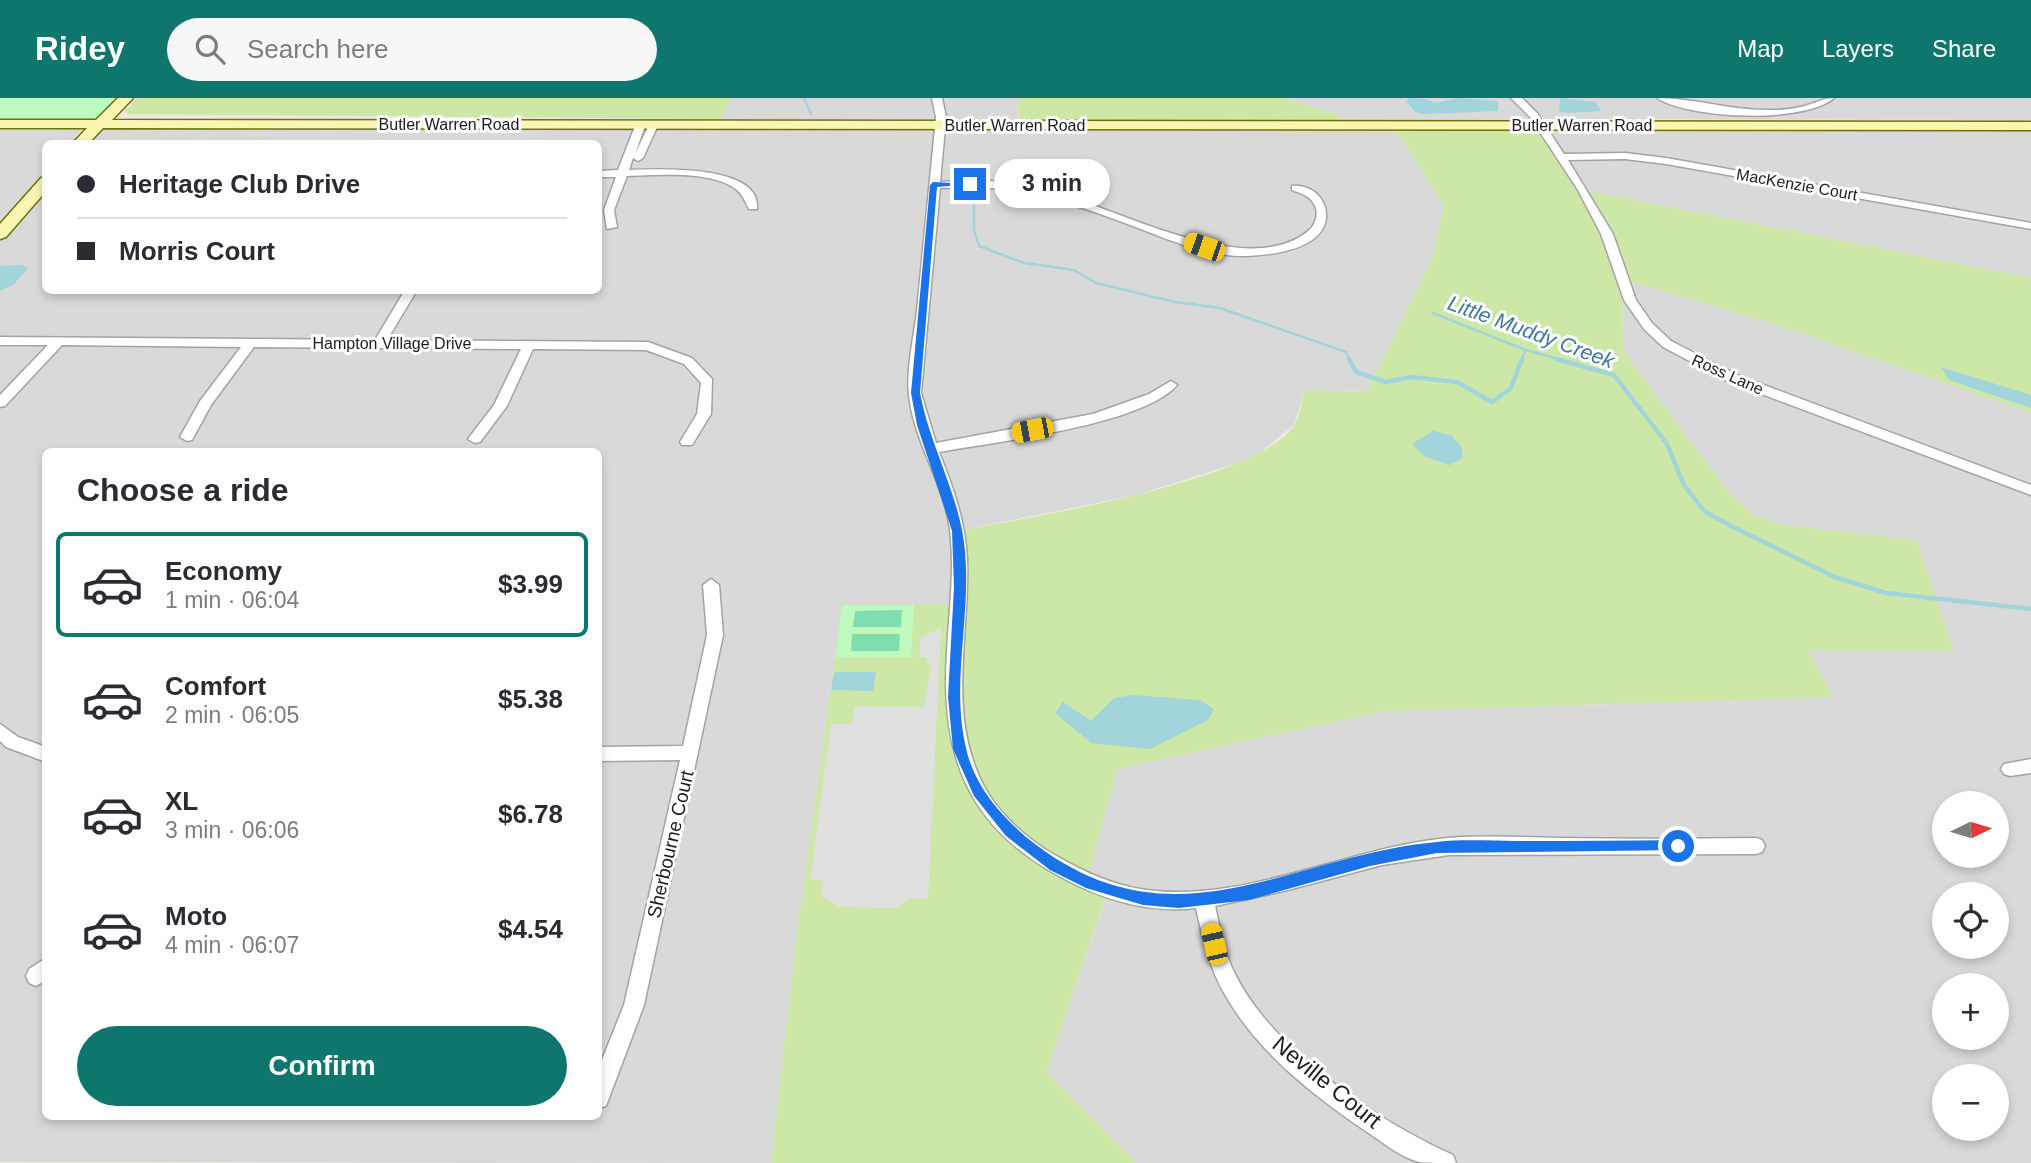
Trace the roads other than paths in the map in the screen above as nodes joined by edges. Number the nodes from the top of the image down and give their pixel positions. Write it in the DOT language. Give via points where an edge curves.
graph roads {
  1 [pos="126,98"];
  2 [pos="937,98"];
  3 [pos="1516,98"];
  4 [pos="1531,98"];
  5 [pos="1662,98"];
  6 [pos="1682,98"];
  7 [pos="1762,98"];
  8 [pos="1829,98"];
  9 [pos="1725,111"];
  10 [pos="1773,111"];
  11 [pos="1537,120"];
  12 [pos="0,124"];
  13 [pos="100,124"];
  14 [pos="647,125"];
  15 [pos="939,125"];
  16 [pos="2031,126"];
  17 [pos="83,140"];
  18 [pos="1561,157"];
  19 [pos="602,174"];
  20 [pos="624,174"];
  21 [pos="933,185"];
  22 [pos="42,186"];
  23 [pos="1296,188"];
  24 [pos="753,207"];
  25 [pos="2031,226"];
  26 [pos="611,227"];
  27 [pos="0,234"];
  28 [pos="409,294"];
  29 [pos="0,341"];
  30 [pos="59,341"];
  31 [pos="251,342"];
  32 [pos="379,343"];
  33 [pos="529,344"];
  34 [pos="1171,385"];
  35 [pos="0,403"];
  36 [pos="187,437"];
  37 [pos="475,439"];
  38 [pos="687,442"];
  39 [pos="930,449"];
  40 [pos="2031,490"];
  41 [pos="710,585"];
  42 [pos="0,731"];
  43 [pos="42,753"];
  44 [pos="690,753"];
  45 [pos="602,754"];
  46 [pos="2031,766"];
  47 [pos="2010,769"];
  48 [pos="1756,846"];
  49 [pos="1204,900"];
  50 [pos="602,1088"];
  51 [pos="1445,1163"];
  1 -- 13 [label="main road"];
  2 -- 15 [label="street"];
  3 -- 11 [label="street"];
  4 -- 11 [label="street"];
  5 -- 9 [label="street"];
  6 -- 9 [label="street"];
  7 -- 10 [label="street"];
  8 -- 10 [label="street" via="1813,108"];
  9 -- 10 [label="street"];
  11 -- 15 [label="main road, Butler Warren Road"];
  11 -- 16 [label="main road, Butler Warren Road"];
  11 -- 18 [label="street, Ross Lane"];
  12 -- 13 [label="main road, Butler Warren Road"];
  13 -- 14 [label="main road, Butler Warren Road"];
  13 -- 17 [label="main road"];
  14 -- 15 [label="main road, Butler Warren Road"];
  14 -- 20 [label="street" via="634,169"];
  15 -- 21 [label="street"];
  18 -- 25 [label="street, MacKenzie Court" via="1666,161"];
  18 -- 40 [label="street, Ross Lane" via="1596,212 1634,306 1667,344 1732,378"];
  19 -- 20 [label="street"];
  20 -- 24 [label="street" via="722,179 741,188"];
  20 -- 26 [label="street" via="609,210"];
  21 -- 23 [label="street" via="1026,188 1204,247 1248,253 1294,244 1318,227 1322,216 1319,202"];
  21 -- 39 [label="street" via="916,373 918,409"];
  22 -- 27 [label="main road"];
  28 -- 32 [label="street"];
  29 -- 30 [label="street, Hampton Village Drive"];
  30 -- 31 [label="street, Hampton Village Drive"];
  30 -- 35 [label="street"];
  31 -- 32 [label="street, Hampton Village Drive"];
  31 -- 36 [label="street" via="205,404"];
  32 -- 33 [label="street, Hampton Village Drive"];
  33 -- 37 [label="street" via="500,407"];
  33 -- 38 [label="street, Hampton Village Drive" via="648,346 688,360 708,387 704,414"];
  34 -- 39 [label="street" via="1153,399 1108,413"];
  39 -- 49 [label="street" via="957,531 955,723 978,792 1027,847 1086,882 1143,899"];
  41 -- 44 [label="street, Sherbourne Court" via="715,635"];
  42 -- 43 [label="street" via="12,742"];
  44 -- 45 [label="street"];
  44 -- 50 [label="street, Sherbourne Court" via="634,1005"];
  46 -- 47 [label="street"];
  48 -- 49 [label="street" via="1437,848"];
  49 -- 51 [label="street, Neville Court" via="1214,944 1234,991 1276,1045 1358,1111"];
}
